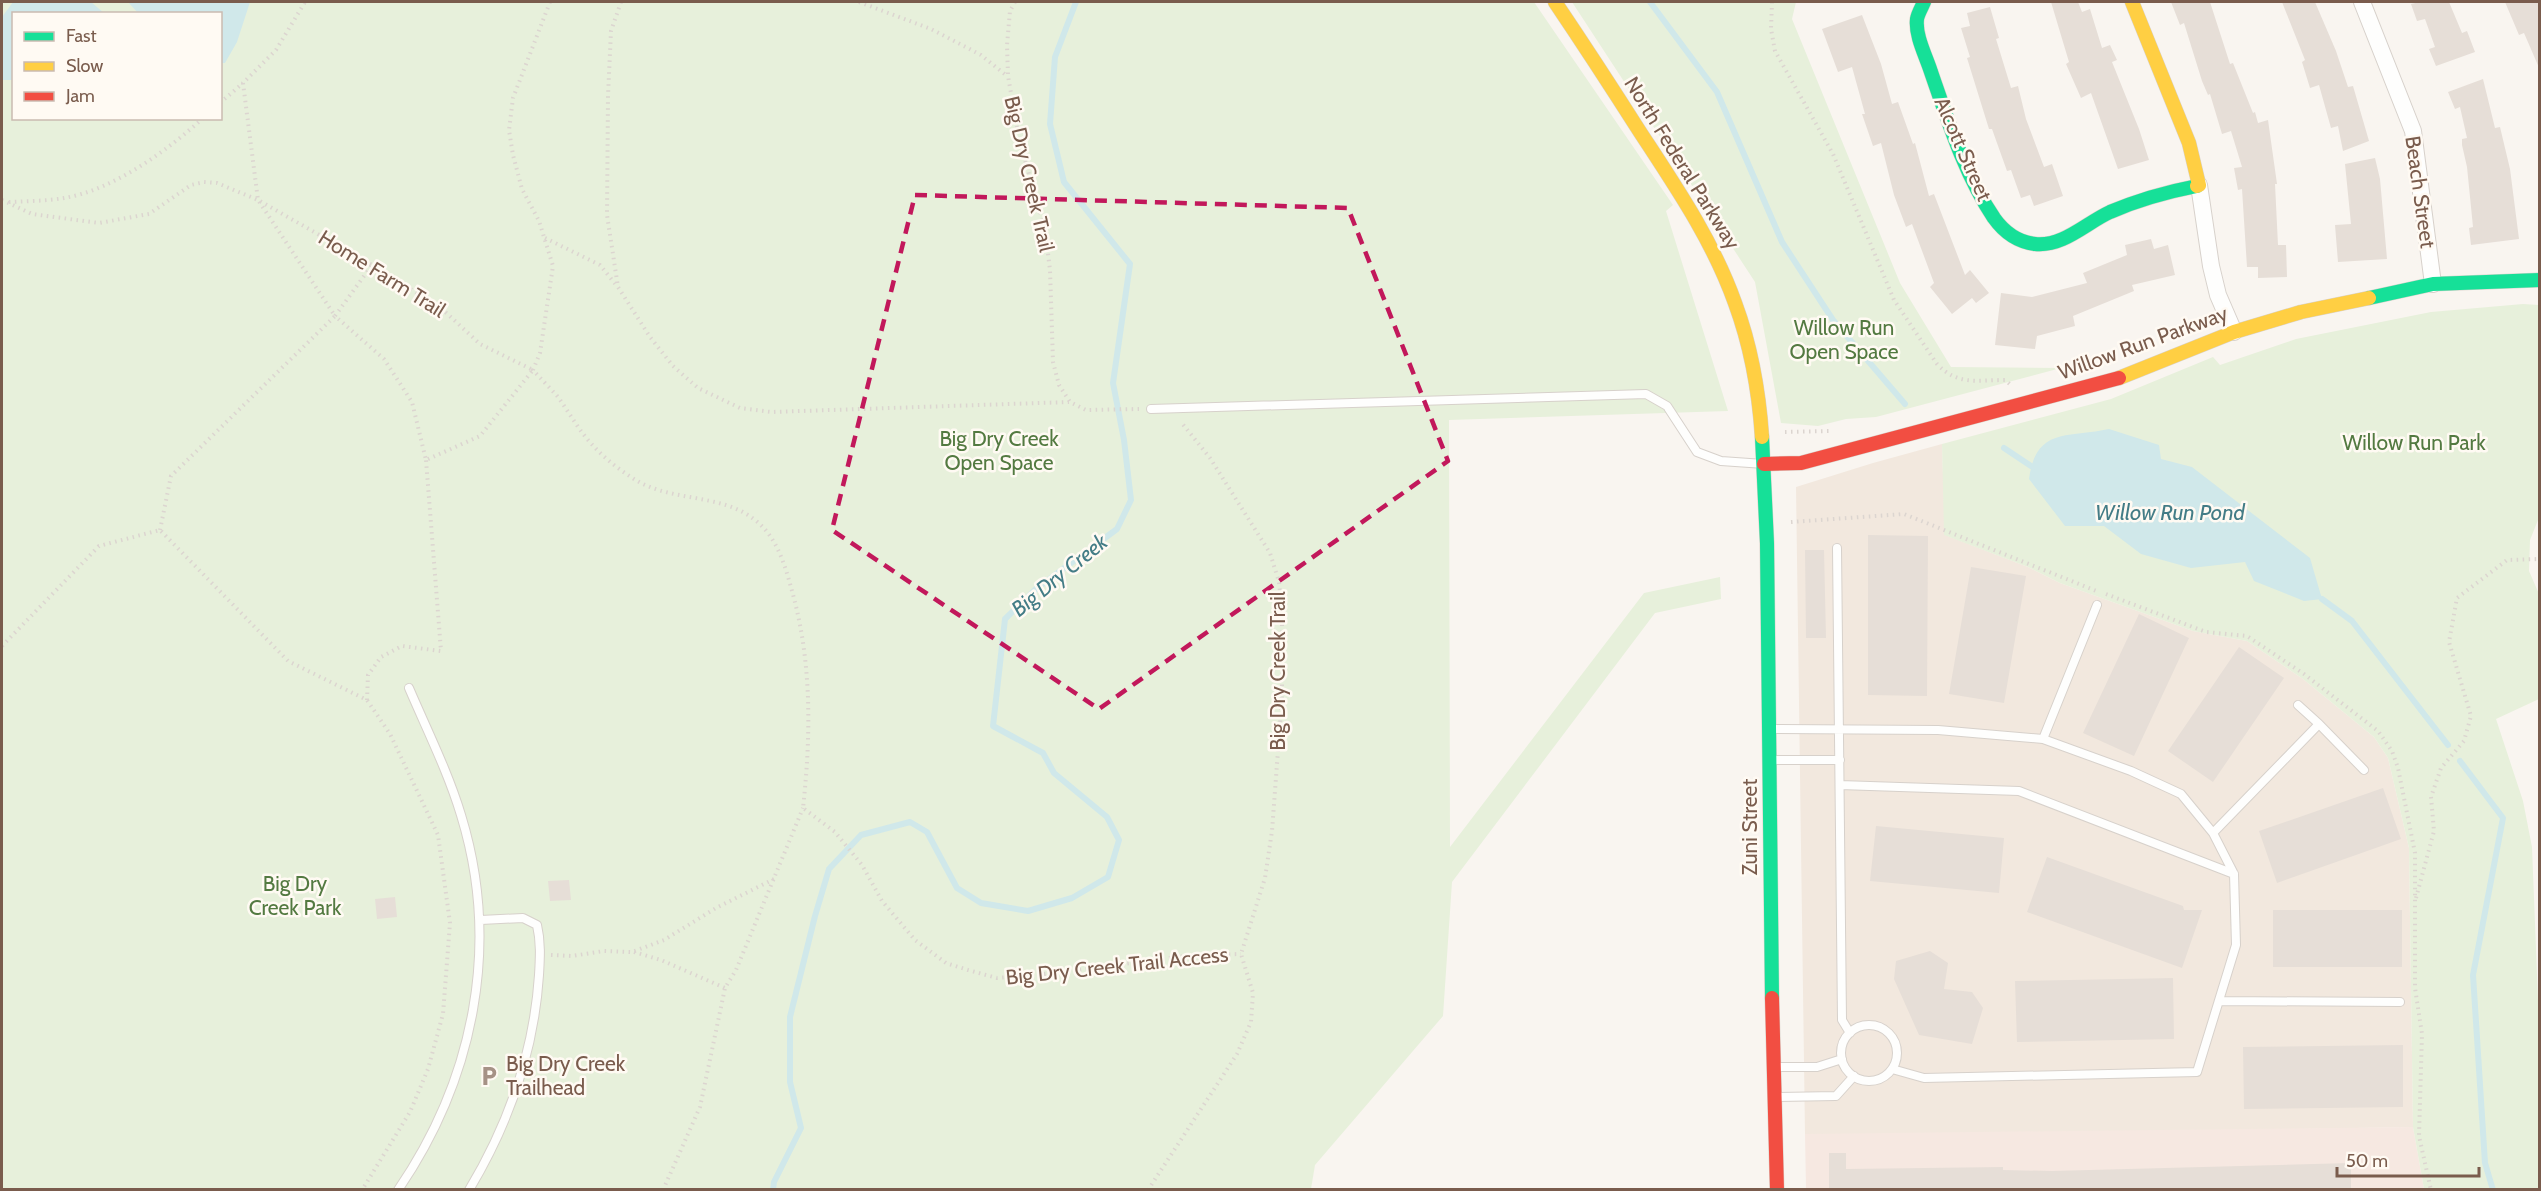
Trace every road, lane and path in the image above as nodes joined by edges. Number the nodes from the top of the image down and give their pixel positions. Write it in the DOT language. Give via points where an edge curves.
graph roads {
  1 [pos="305,2"];
  2 [pos="550,2"];
  3 [pos="621,2"];
  4 [pos="859,2"];
  5 [pos="1016,2"];
  6 [pos="1555,2"];
  7 [pos="1772,2"];
  8 [pos="1924,2"];
  9 [pos="2132,2"];
  10 [pos="2362,2"];
  11 [pos="1008,76"];
  12 [pos="243,83"];
  13 [pos="222,101"];
  14 [pos="201,120"];
  15 [pos="2199,185"];
  16 [pos="2,200"];
  17 [pos="258,200"];
  18 [pos="8,202"];
  19 [pos="544,238"];
  20 [pos="372,264"];
  21 [pos="2540,280"];
  22 [pos="2433,284"];
  23 [pos="618,287"];
  24 [pos="335,316"];
  25 [pos="2234,332"];
  26 [pos="533,370"];
  27 [pos="2001,389"];
  28 [pos="1070,402"];
  29 [pos="1151,409"];
  30 [pos="1835,431"];
  31 [pos="1785,432"];
  32 [pos="426,460"];
  33 [pos="1764,464"];
  34 [pos="1791,522"];
  35 [pos="160,530"];
  36 [pos="1837,548"];
  37 [pos="2540,558"];
  38 [pos="2097,605"];
  39 [pos="2,646"];
  40 [pos="409,688"];
  41 [pos="367,700"];
  42 [pos="2298,705"];
  43 [pos="2319,724"];
  44 [pos="1770,729"];
  45 [pos="1840,730"];
  46 [pos="2043,739"];
  47 [pos="1771,760"];
  48 [pos="1840,760"];
  49 [pos="2364,770"];
  50 [pos="1840,785"];
  51 [pos="803,808"];
  52 [pos="2213,833"];
  53 [pos="2234,874"];
  54 [pos="774,878"];
  55 [pos="2415,906"];
  56 [pos="481,920"];
  57 [pos="632,952"];
  58 [pos="540,954"];
  59 [pos="1241,954"];
  60 [pos="725,988"];
  61 [pos="2219,1000"];
  62 [pos="2400,1002"];
  63 [pos="1850,1033"];
  64 [pos="1842,1059"];
  65 [pos="1772,1066"];
  66 [pos="1892,1069"];
  67 [pos="1854,1076"];
  68 [pos="1775,1097"];
  69 [pos="362,1190"];
  70 [pos="398,1190"];
  71 [pos="469,1190"];
  72 [pos="663,1190"];
  73 [pos="1148,1190"];
  74 [pos="1777,1190"];
  75 [pos="2431,1190"];
  1 -- 12 [label="path" via="276,50"];
  2 -- 19 [label="path" via="513,98 509,130 522,189"];
  3 -- 23 [label="path" via="611,31 608,96 607,215"];
  4 -- 11 [label="path" via="931,29 981,55"];
  5 -- 11 [label="path, Big Dry Creek Trail" via="1010,11"];
  6 -- 33 [label="street, North Federal Parkway" via="1675,183 1722,268 1757,382"];
  7 -- 27 [label="path" via="1775,51 1833,154 1894,300 1946,374 1960,381 2005,380 2013,386"];
  8 -- 15 [label="street, Alcott Street" via="1917,18 1920,37 1946,114 1974,183 1995,219 2020,240 2054,243 2108,213 2150,196"];
  9 -- 15 [label="street" via="2189,143"];
  10 -- 22 [label="street, Beach Street" via="2413,131"];
  11 -- 28 [label="path, Big Dry Creek Trail" via="1019,139 1045,229 1053,362 1059,385"];
  12 -- 13 [label="path"];
  12 -- 17 [label="path"];
  14 -- 18 [label="path" via="119,180 66,198"];
  15 -- 25 [label="street" via="2211,266"];
  16 -- 18 [label="path, Home Farm Trail"];
  17 -- 18 [label="path, Home Farm Trail" via="217,183 204,182 191,185 149,214 99,223 32,214"];
  17 -- 20 [label="path, Home Farm Trail"];
  17 -- 24 [label="path"];
  19 -- 23 [label="path" via="600,265"];
  19 -- 26 [label="path" via="553,266 540,353"];
  20 -- 24 [label="path"];
  20 -- 26 [label="path, Home Farm Trail" via="441,308 480,344"];
  21 -- 22 [label="street, Willow Run Parkway"];
  22 -- 25 [label="street, Willow Run Parkway" via="2301,312"];
  23 -- 28 [label="path" via="673,366 698,388 740,408 771,412"];
  24 -- 32 [label="path" via="384,359 412,402"];
  24 -- 35 [label="path" via="171,476"];
  25 -- 33 [label="street, Willow Run Parkway" via="2106,383 1801,463"];
  26 -- 32 [label="path" via="480,436"];
  26 -- 51 [label="path, Home Farm Trail" via="604,458 633,479 667,494 726,505 755,520 775,543 786,566 802,626 808,681 808,764"];
  28 -- 29 [label="path, Big Dry Creek Trail" via="1086,410"];
  29 -- 33 [label="lane" via="1646,394 1667,406 1697,452 1720,461"];
  29 -- 59 [label="path, Big Dry Creek Trail" via="1176,416 1210,459 1270,554 1279,582 1282,697 1272,831 1265,878"];
  30 -- 31 [label="path"];
  32 -- 41 [label="path" via="441,651 402,646 381,657 368,675"];
  33 -- 44 [label="street, Zuni Street"];
  34 -- 55 [label="path" via="1904,514 2206,632 2247,636 2378,731 2392,751 2415,853"];
  35 -- 39 [label="path" via="99,546"];
  35 -- 41 [label="path" via="288,661"];
  36 -- 45 [label="lane"];
  37 -- 55 [label="path" via="2507,560 2457,598 2449,642 2471,716 2464,741 2441,768 2431,797 2434,831"];
  38 -- 46 [label="lane"];
  40 -- 56 [label="lane" via="461,814"];
  41 -- 69 [label="path" via="390,734 438,835 450,923 443,1014 428,1069 410,1112"];
  42 -- 43 [label="lane"];
  43 -- 49 [label="lane"];
  43 -- 52 [label="lane"];
  44 -- 45 [label="lane"];
  44 -- 47 [label="street, Zuni Street"];
  45 -- 46 [label="lane" via="1938,730"];
  45 -- 48 [label="lane"];
  46 -- 52 [label="lane" via="2181,794"];
  47 -- 48 [label="lane"];
  47 -- 65 [label="street, Zuni Street"];
  48 -- 50 [label="lane"];
  50 -- 53 [label="lane" via="2019,791"];
  50 -- 63 [label="lane" via="1842,1020"];
  51 -- 54 [label="path, Home Farm Trail"];
  51 -- 59 [label="path, Big Dry Creek Trail Access" via="835,832 915,940 946,963 997,978 1193,955"];
  52 -- 53 [label="lane"];
  53 -- 61 [label="lane" via="2236,945"];
  54 -- 57 [label="path" via="664,940"];
  54 -- 60 [label="path, Home Farm Trail"];
  55 -- 75 [label="path" via="2415,988 2422,1034 2419,1136"];
  56 -- 58 [label="lane" via="523,918 537,925"];
  56 -- 70 [label="lane" via="472,1020 454,1080 431,1136"];
  57 -- 58 [label="path"];
  57 -- 60 [label="path" via="661,960"];
  58 -- 71 [label="lane" via="534,1023 521,1074 492,1149"];
  59 -- 73 [label="path" via="1253,993 1246,1035"];
  60 -- 72 [label="path, Home Farm Trail" via="700,1107"];
  61 -- 62 [label="lane"];
  61 -- 66 [label="lane" via="2197,1072 1924,1078"];
  63 -- 64 [label="lane" via="1844,1041"];
  63 -- 66 [label="lane" via="1867,1025 1886,1030 1896,1046"];
  64 -- 65 [label="lane" via="1817,1067"];
  64 -- 67 [label="lane"];
  65 -- 68 [label="street, Zuni Street"];
  66 -- 67 [label="lane" via="1872,1080"];
  67 -- 68 [label="lane" via="1836,1096"];
  68 -- 74 [label="street, Zuni Street"];
}
